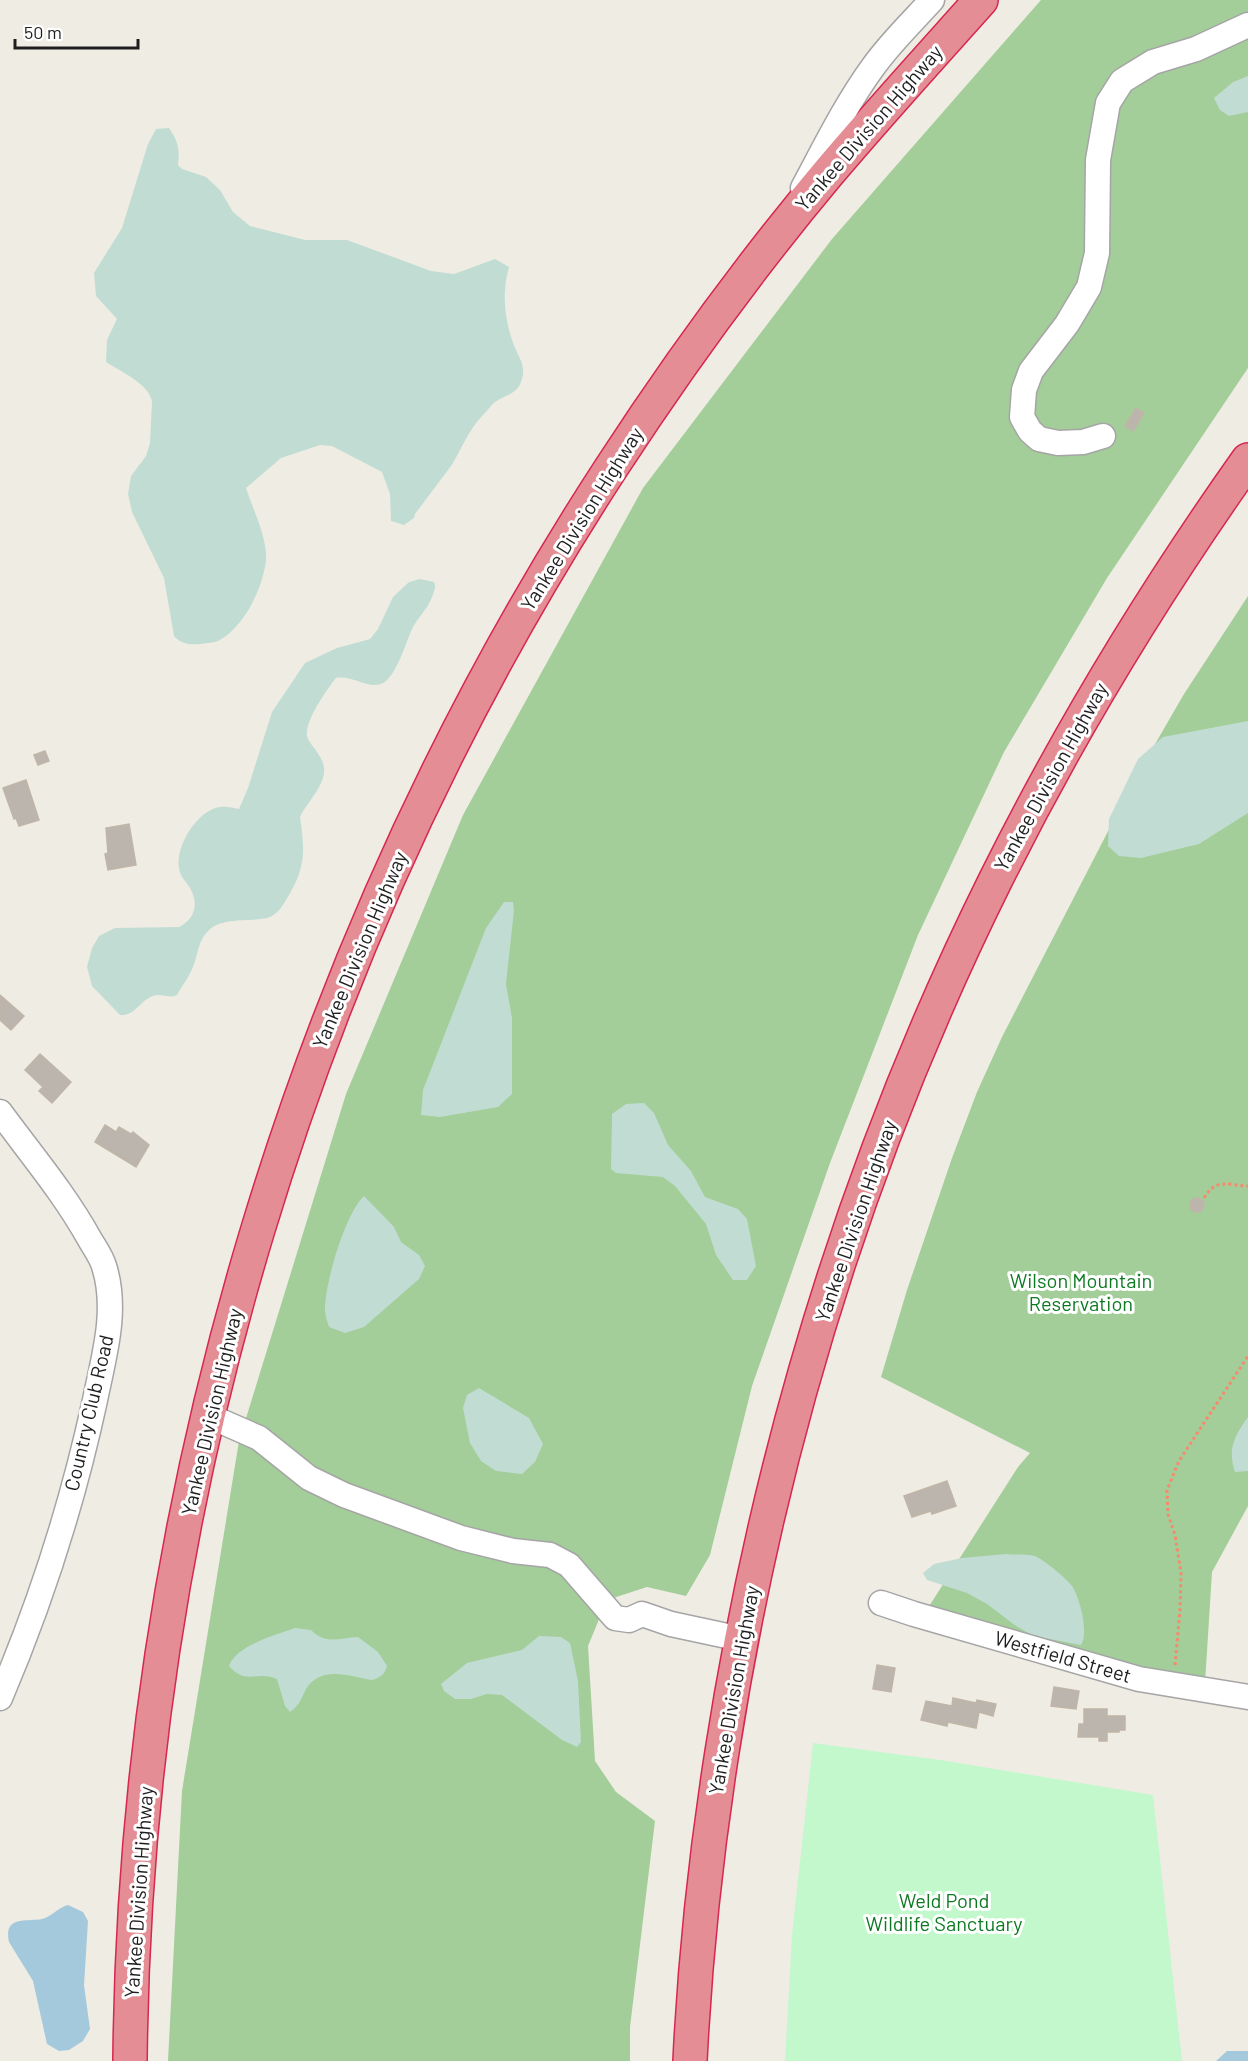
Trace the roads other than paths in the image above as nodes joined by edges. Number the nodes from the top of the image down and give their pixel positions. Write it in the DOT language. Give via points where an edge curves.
graph roads {
  1 [pos="932,0"];
  2 [pos="981,0"];
  3 [pos="1248,25"];
  4 [pos="776,239"];
  5 [pos="1103,436"];
  6 [pos="1248,460"];
  7 [pos="0,1112"];
  8 [pos="208,1416"];
  9 [pos="881,1603"];
  10 [pos="741,1638"];
  11 [pos="1248,1697"];
  12 [pos="0,1698"];
  13 [pos="130,2061"];
  14 [pos="690,2061"];
  1 -- 4 [label="street" via="869,73"];
  2 -- 4 [label="highway, Yankee Division Highway" via="866,129"];
  3 -- 5 [label="street" via="1196,49 1153,62 1122,81 1108,103 1098,160 1097,253 1089,287 1031,371 1024,390 1022,417 1039,439 1083,442"];
  4 -- 8 [label="highway, Yankee Division Highway" via="680,367 589,502 485,680 417,815 348,973 302,1095 247,1268"];
  6 -- 10 [label="highway, Yankee Division Highway" via="1174,568 1080,721 997,877 934,1014 875,1160 821,1319 773,1492"];
  7 -- 12 [label="street, Country Club Road" via="76,1215 103,1264 108,1287 109,1335 60,1537"];
  8 -- 10 [label="street" via="260,1438 309,1478 344,1495 460,1538 550,1555 569,1565 615,1618 629,1620 642,1614"];
  8 -- 13 [label="highway, Yankee Division Highway" via="153,1726 136,1899"];
  9 -- 11 [label="street, Westfield Street" via="1139,1679"];
  10 -- 14 [label="highway, Yankee Division Highway" via="710,1836"];
}
